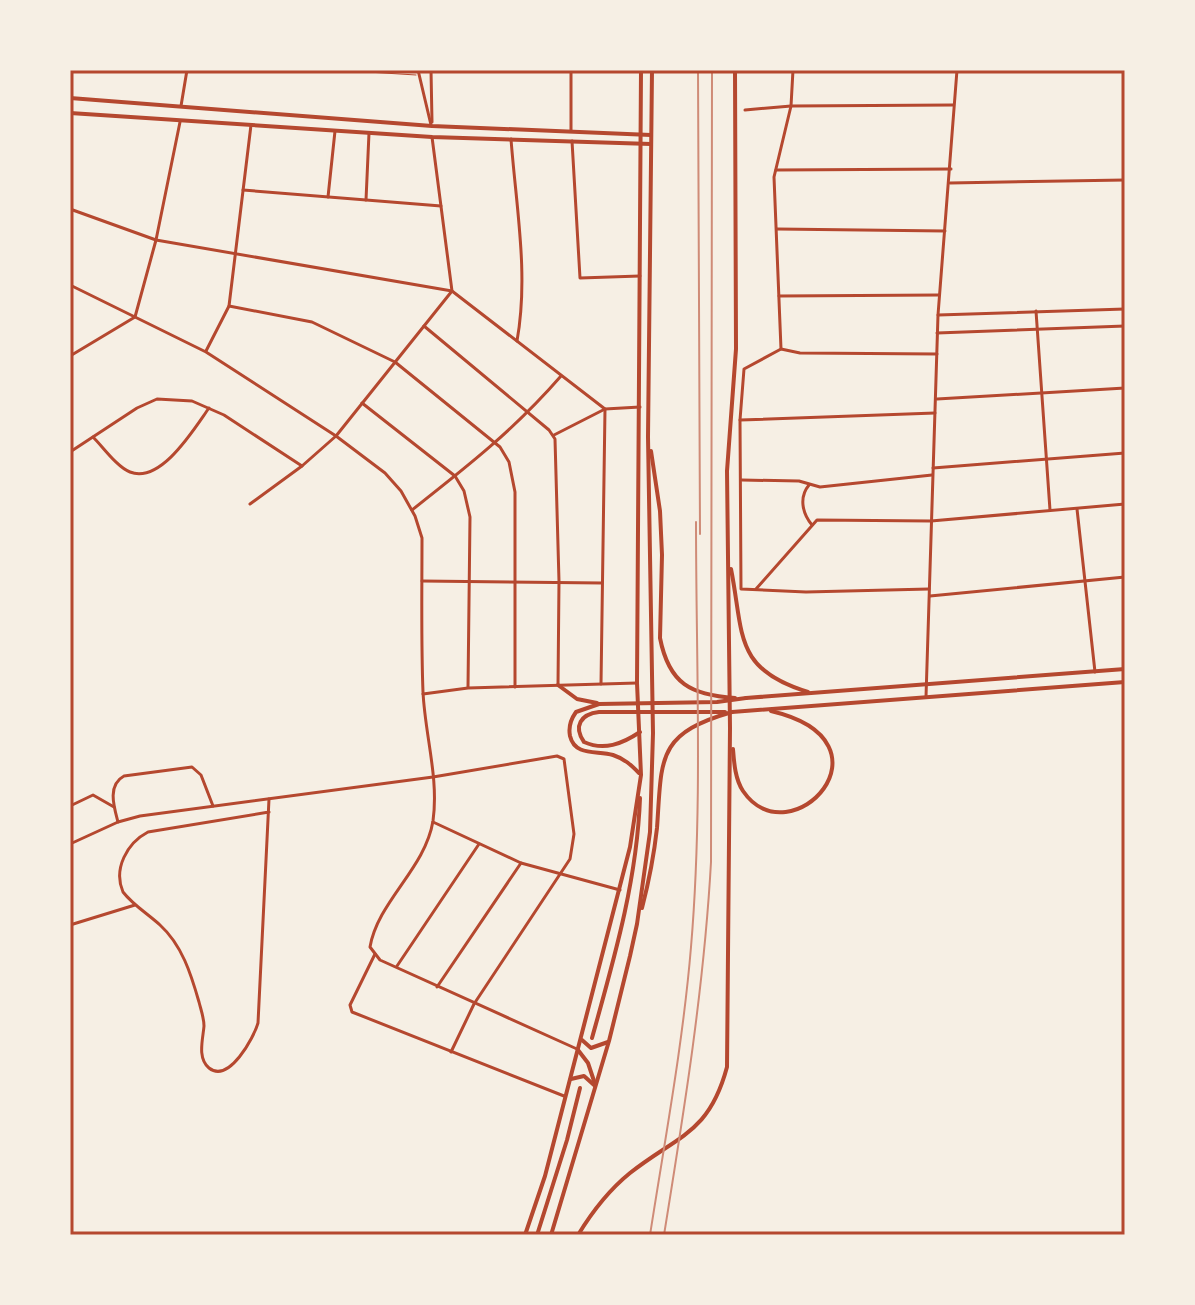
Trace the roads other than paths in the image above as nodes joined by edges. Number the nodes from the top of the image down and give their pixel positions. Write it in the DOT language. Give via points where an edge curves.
graph roads {
  1 [pos="187,70"];
  2 [pos="335,70"];
  3 [pos="431,70"];
  4 [pos="571,70"];
  5 [pos="641,70"];
  6 [pos="652,70"];
  7 [pos="735,70"];
  8 [pos="793,70"];
  9 [pos="957,70"];
  10 [pos="419,73"];
  11 [pos="70,98"];
  12 [pos="954,105"];
  13 [pos="791,106"];
  14 [pos="181,108"];
  15 [pos="745,110"];
  16 [pos="70,113"];
  17 [pos="180,121"];
  18 [pos="251,125"];
  19 [pos="432,126"];
  20 [pos="335,131"];
  21 [pos="571,132"];
  22 [pos="369,133"];
  23 [pos="641,134"];
  24 [pos="651,135"];
  25 [pos="432,137"];
  26 [pos="511,139"];
  27 [pos="572,141"];
  28 [pos="641,144"];
  29 [pos="651,144"];
  30 [pos="951,169"];
  31 [pos="776,170"];
  32 [pos="1125,180"];
  33 [pos="950,183"];
  34 [pos="243,190"];
  35 [pos="328,197"];
  36 [pos="366,200"];
  37 [pos="441,206"];
  38 [pos="70,209"];
  39 [pos="777,229"];
  40 [pos="945,231"];
  41 [pos="156,240"];
  42 [pos="236,254"];
  43 [pos="640,276"];
  44 [pos="70,285"];
  45 [pos="452,291"];
  46 [pos="940,295"];
  47 [pos="779,296"];
  48 [pos="229,306"];
  49 [pos="1125,309"];
  50 [pos="1036,311"];
  51 [pos="938,315"];
  52 [pos="135,317"];
  53 [pos="424,326"];
  54 [pos="1125,326"];
  55 [pos="1037,330"];
  56 [pos="937,333"];
  57 [pos="517,341"];
  58 [pos="781,349"];
  59 [pos="206,352"];
  60 [pos="937,354"];
  61 [pos="70,356"];
  62 [pos="395,362"];
  63 [pos="561,376"];
  64 [pos="1125,388"];
  65 [pos="1042,395"];
  66 [pos="937,399"];
  67 [pos="362,403"];
  68 [pos="640,407"];
  69 [pos="209,408"];
  70 [pos="605,409"];
  71 [pos="529,413"];
  72 [pos="935,413"];
  73 [pos="740,420"];
  74 [pos="554,435"];
  75 [pos="336,436"];
  76 [pos="93,437"];
  77 [pos="648,437"];
  78 [pos="496,444"];
  79 [pos="70,452"];
  80 [pos="1125,453"];
  81 [pos="1047,461"];
  82 [pos="302,466"];
  83 [pos="933,468"];
  84 [pos="932,475"];
  85 [pos="455,476"];
  86 [pos="740,479"];
  87 [pos="809,485"];
  88 [pos="250,504"];
  89 [pos="1125,504"];
  90 [pos="1077,509"];
  91 [pos="412,510"];
  92 [pos="1050,510"];
  93 [pos="931,521"];
  94 [pos="813,525"];
  95 [pos="728,558"];
  96 [pos="1125,577"];
  97 [pos="422,581"];
  98 [pos="469,581"];
  99 [pos="515,581"];
  100 [pos="559,581"];
  101 [pos="1084,581"];
  102 [pos="602,583"];
  103 [pos="756,589"];
  104 [pos="929,589"];
  105 [pos="928,596"];
  106 [pos="1125,669"];
  107 [pos="1095,672"];
  108 [pos="1125,682"];
  109 [pos="637,683"];
  110 [pos="601,684"];
  111 [pos="558,685"];
  112 [pos="925,685"];
  113 [pos="515,687"];
  114 [pos="468,688"];
  115 [pos="810,692"];
  116 [pos="423,694"];
  117 [pos="746,698"];
  118 [pos="926,698"];
  119 [pos="599,704"];
  120 [pos="765,710"];
  121 [pos="732,712"];
  122 [pos="730,728"];
  123 [pos="640,732"];
  124 [pos="641,775"];
  125 [pos="433,777"];
  126 [pos="269,799"];
  127 [pos="70,806"];
  128 [pos="213,806"];
  129 [pos="114,807"];
  130 [pos="269,812"];
  131 [pos="118,822"];
  132 [pos="433,822"];
  133 [pos="70,844"];
  134 [pos="479,844"];
  135 [pos="521,863"];
  136 [pos="562,873"];
  137 [pos="620,890"];
  138 [pos="135,905"];
  139 [pos="637,924"];
  140 [pos="70,925"];
  141 [pos="375,954"];
  142 [pos="397,966"];
  143 [pos="437,987"];
  144 [pos="474,1004"];
  145 [pos="581,1037"];
  146 [pos="592,1038"];
  147 [pos="609,1041"];
  148 [pos="577,1049"];
  149 [pos="451,1052"];
  150 [pos="569,1081"];
  151 [pos="595,1087"];
  152 [pos="580,1088"];
  153 [pos="564,1096"];
  154 [pos="525,1235"];
  155 [pos="537,1235"];
  156 [pos="551,1235"];
  157 [pos="578,1235"];
  1 -- 14 [label="street"];
  2 -- 10 [label="lane"];
  3 -- 19 [label="street"];
  4 -- 21 [label="street"];
  5 -- 23 [label="main road"];
  6 -- 24 [label="main road"];
  7 -- 95 [label="main road" via="737,307 727,471"];
  8 -- 13 [label="street"];
  9 -- 12 [label="street"];
  10 -- 19 [label="street"];
  11 -- 14 [label="main road"];
  12 -- 13 [label="street"];
  12 -- 30 [label="street"];
  13 -- 15 [label="street"];
  13 -- 31 [label="street"];
  14 -- 17 [label="main road"];
  14 -- 19 [label="main road"];
  16 -- 17 [label="main road"];
  17 -- 18 [label="main road"];
  17 -- 41 [label="street"];
  18 -- 20 [label="main road"];
  18 -- 34 [label="street"];
  19 -- 21 [label="main road"];
  19 -- 25 [label="main road"];
  20 -- 22 [label="main road"];
  20 -- 35 [label="street"];
  21 -- 23 [label="main road"];
  22 -- 25 [label="main road"];
  22 -- 36 [label="street"];
  23 -- 24 [label="main road"];
  23 -- 28 [label="main road"];
  24 -- 29 [label="main road"];
  25 -- 26 [label="main road"];
  25 -- 37 [label="street"];
  26 -- 27 [label="main road"];
  26 -- 57 [label="street" via="523,279"];
  27 -- 28 [label="main road"];
  27 -- 43 [label="street" via="580,278"];
  28 -- 29 [label="main road"];
  28 -- 43 [label="main road"];
  29 -- 77 [label="main road"];
  30 -- 31 [label="street"];
  30 -- 33 [label="street"];
  31 -- 39 [label="street"];
  32 -- 33 [label="street"];
  33 -- 40 [label="street"];
  34 -- 35 [label="street"];
  34 -- 42 [label="street"];
  35 -- 36 [label="street"];
  36 -- 37 [label="street"];
  37 -- 45 [label="street"];
  38 -- 41 [label="street"];
  39 -- 40 [label="street"];
  39 -- 47 [label="street"];
  40 -- 46 [label="street"];
  41 -- 42 [label="street"];
  41 -- 52 [label="street"];
  42 -- 45 [label="street"];
  42 -- 48 [label="street"];
  43 -- 68 [label="main road"];
  44 -- 52 [label="street"];
  45 -- 53 [label="street"];
  45 -- 57 [label="street"];
  46 -- 47 [label="street"];
  46 -- 51 [label="street"];
  47 -- 58 [label="street"];
  48 -- 59 [label="street"];
  48 -- 62 [label="street" via="312,322"];
  49 -- 50 [label="street"];
  50 -- 51 [label="street"];
  50 -- 55 [label="street"];
  51 -- 56 [label="street"];
  52 -- 59 [label="street"];
  52 -- 61 [label="street"];
  53 -- 62 [label="street"];
  53 -- 71 [label="street"];
  54 -- 55 [label="street"];
  55 -- 56 [label="street"];
  55 -- 65 [label="street"];
  56 -- 60 [label="street"];
  57 -- 63 [label="street"];
  58 -- 60 [label="street"];
  58 -- 73 [label="street" via="744,369"];
  59 -- 75 [label="street"];
  60 -- 66 [label="street"];
  62 -- 67 [label="street"];
  62 -- 78 [label="street"];
  63 -- 70 [label="street"];
  63 -- 71 [label="street"];
  64 -- 65 [label="street"];
  65 -- 66 [label="street"];
  65 -- 81 [label="street"];
  66 -- 72 [label="street"];
  67 -- 75 [label="street"];
  67 -- 85 [label="street"];
  68 -- 70 [label="street"];
  68 -- 109 [label="main road"];
  69 -- 76 [label="street" via="157,399"];
  69 -- 76 [label="street" via="166,463 141,474 127,472"];
  69 -- 82 [label="street"];
  70 -- 74 [label="street"];
  70 -- 102 [label="street"];
  71 -- 74 [label="street"];
  71 -- 78 [label="street"];
  72 -- 73 [label="street"];
  72 -- 83 [label="street"];
  73 -- 86 [label="street"];
  74 -- 100 [label="street"];
  75 -- 82 [label="street"];
  75 -- 91 [label="street" via="385,473"];
  76 -- 79 [label="street"];
  77 -- 117 [label="main road" via="660,511 660,638 667,664 684,686 705,695"];
  77 -- 139 [label="main road" via="653,733 650,832"];
  78 -- 85 [label="street"];
  78 -- 99 [label="street" via="507,457 514,482"];
  80 -- 81 [label="street"];
  81 -- 83 [label="street"];
  81 -- 92 [label="street"];
  82 -- 88 [label="street"];
  83 -- 84 [label="street"];
  84 -- 87 [label="street"];
  84 -- 93 [label="street"];
  85 -- 91 [label="street"];
  85 -- 98 [label="street" via="470,517"];
  86 -- 87 [label="street"];
  86 -- 103 [label="street" via="741,589"];
  87 -- 94 [label="street" via="802,503"];
  89 -- 90 [label="street"];
  90 -- 92 [label="street"];
  90 -- 101 [label="street"];
  91 -- 97 [label="street" via="422,538"];
  92 -- 93 [label="street"];
  93 -- 94 [label="street" via="817,520"];
  93 -- 104 [label="street"];
  94 -- 103 [label="street"];
  95 -- 115 [label="main road" via="743,642 761,669 783,684"];
  95 -- 122 [label="main road"];
  96 -- 101 [label="street"];
  97 -- 98 [label="street"];
  97 -- 116 [label="street"];
  98 -- 99 [label="street"];
  98 -- 114 [label="street"];
  99 -- 100 [label="street"];
  99 -- 113 [label="street"];
  100 -- 102 [label="street"];
  100 -- 111 [label="street"];
  101 -- 105 [label="street"];
  101 -- 107 [label="street"];
  102 -- 110 [label="street"];
  103 -- 104 [label="street"];
  104 -- 105 [label="street"];
  105 -- 112 [label="street"];
  106 -- 107 [label="main road"];
  107 -- 112 [label="main road"];
  108 -- 118 [label="main road"];
  109 -- 110 [label="street"];
  109 -- 123 [label="main road"];
  110 -- 111 [label="street"];
  111 -- 113 [label="street"];
  111 -- 119 [label="main road" via="577,699"];
  112 -- 115 [label="main road"];
  112 -- 118 [label="street"];
  113 -- 114 [label="street"];
  114 -- 116 [label="street"];
  115 -- 117 [label="main road"];
  116 -- 125 [label="street"];
  117 -- 119 [label="main road"];
  118 -- 120 [label="main road"];
  119 -- 124 [label="main road" via="572,717 572,742 580,750 627,761"];
  120 -- 121 [label="main road"];
  120 -- 122 [label="main road" via="801,719 829,746 829,781 809,805 768,809 748,796 735,770"];
  121 -- 123 [label="main road" via="599,712 579,723 581,738 588,744 610,746"];
  121 -- 139 [label="main road" via="687,729 666,752 651,875"];
  122 -- 157 [label="main road" via="729,1053 720,1092 688,1134 638,1167 601,1201"];
  123 -- 124 [label="main road"];
  124 -- 137 [label="main road"];
  124 -- 146 [label="main road" via="625,921"];
  125 -- 126 [label="street"];
  125 -- 132 [label="street"];
  125 -- 136 [label="street" via="564,759 574,834"];
  126 -- 128 [label="street"];
  126 -- 130 [label="street"];
  127 -- 129 [label="street" via="93,795"];
  128 -- 129 [label="street" via="201,775 189,766 121,776 115,784"];
  128 -- 131 [label="street"];
  129 -- 131 [label="street"];
  130 -- 138 [label="street" via="160,828 138,838 119,875 123,892"];
  130 -- 138 [label="street" via="259,1017 251,1042 231,1066 216,1070 206,1064 202,1012 187,966 169,934"];
  131 -- 133 [label="street"];
  132 -- 134 [label="street"];
  132 -- 141 [label="street" via="420,857 373,932 370,947"];
  134 -- 135 [label="street"];
  134 -- 142 [label="street"];
  135 -- 136 [label="street"];
  135 -- 143 [label="street"];
  136 -- 137 [label="street"];
  136 -- 144 [label="street"];
  137 -- 145 [label="main road"];
  138 -- 140 [label="street"];
  139 -- 147 [label="main road"];
  141 -- 142 [label="street"];
  141 -- 149 [label="street" via="351,1010"];
  142 -- 143 [label="street"];
  143 -- 144 [label="street"];
  144 -- 148 [label="street"];
  144 -- 149 [label="street"];
  145 -- 147 [label="main road" via="591,1048"];
  145 -- 148 [label="main road"];
  147 -- 151 [label="main road"];
  148 -- 150 [label="main road"];
  148 -- 151 [label="main road"];
  149 -- 153 [label="street"];
  150 -- 151 [label="main road" via="584,1076"];
  150 -- 153 [label="main road"];
  151 -- 156 [label="main road"];
  152 -- 155 [label="main road"];
  153 -- 154 [label="main road"];
}
